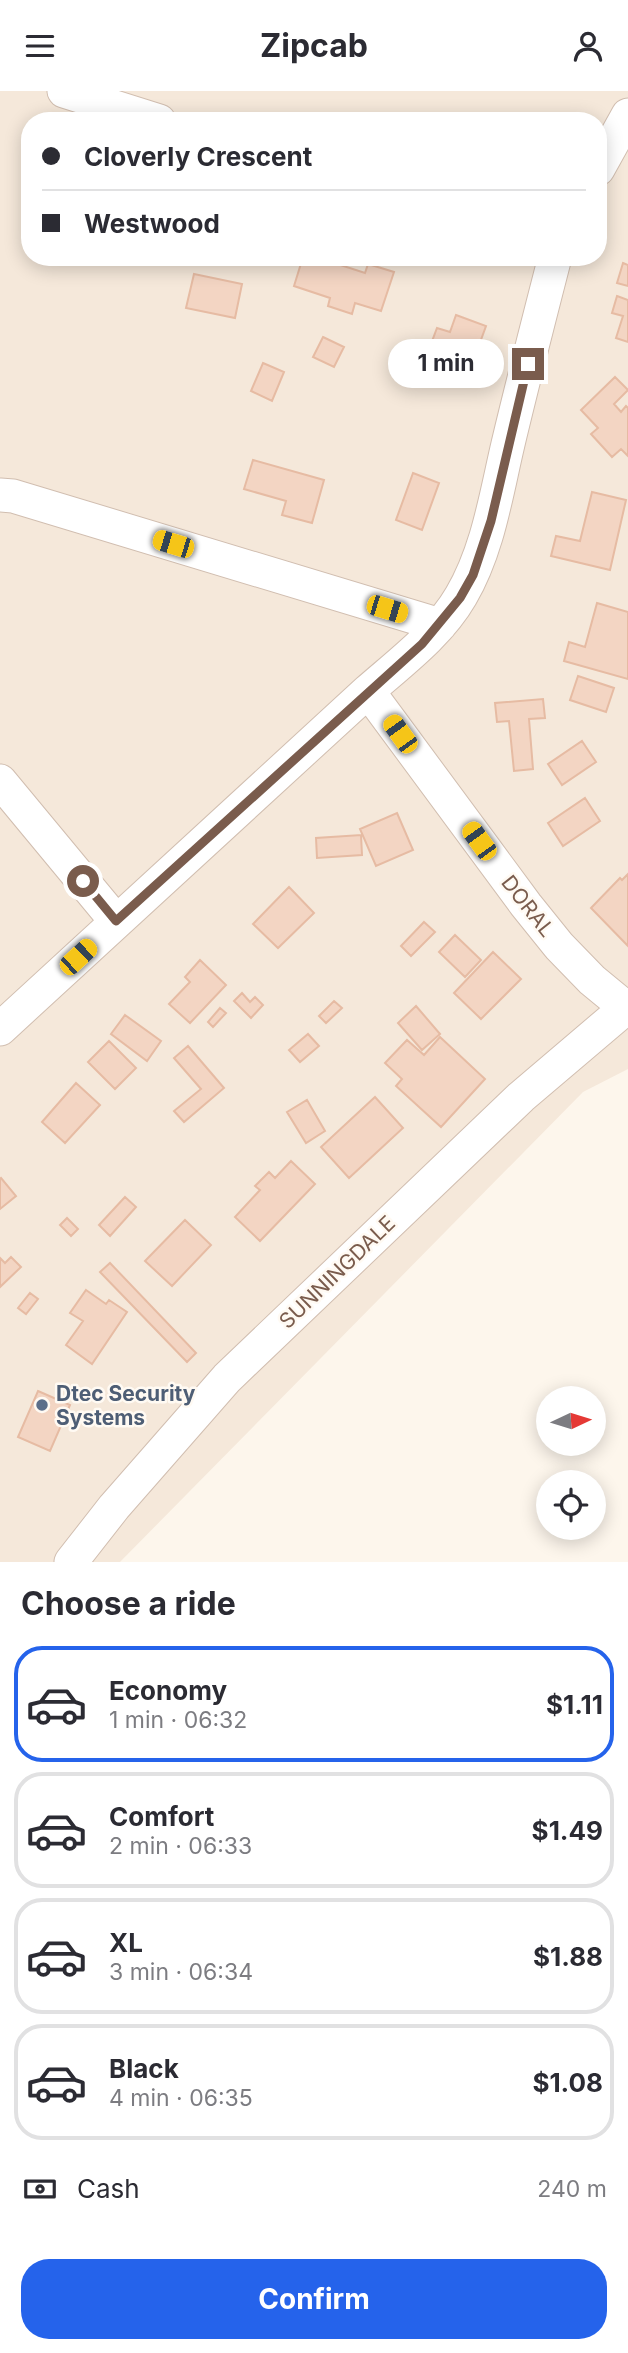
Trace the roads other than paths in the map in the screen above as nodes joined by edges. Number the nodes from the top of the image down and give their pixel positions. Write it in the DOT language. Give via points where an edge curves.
graph roads {
  1 [pos="64,91"];
  2 [pos="130,112"];
  3 [pos="628,115"];
  4 [pos="607,153"];
  5 [pos="553,266"];
  6 [pos="0,495"];
  7 [pos="440,625"];
  8 [pos="368,691"];
  9 [pos="0,781"];
  10 [pos="116,921"];
  11 [pos="627,1007"];
  12 [pos="0,1030"];
  13 [pos="71,1562"];
  1 -- 2 [label="street"];
  3 -- 4 [label="street"];
  5 -- 7 [label="street" via="491,521 473,575"];
  6 -- 7 [label="street"];
  7 -- 8 [label="street"];
  8 -- 10 [label="street"];
  8 -- 11 [label="street, DORAL" via="559,946"];
  9 -- 10 [label="street"];
  10 -- 12 [label="street"];
  11 -- 13 [label="street, SUNNINGDALE" via="521,1097 227,1378"];
}
